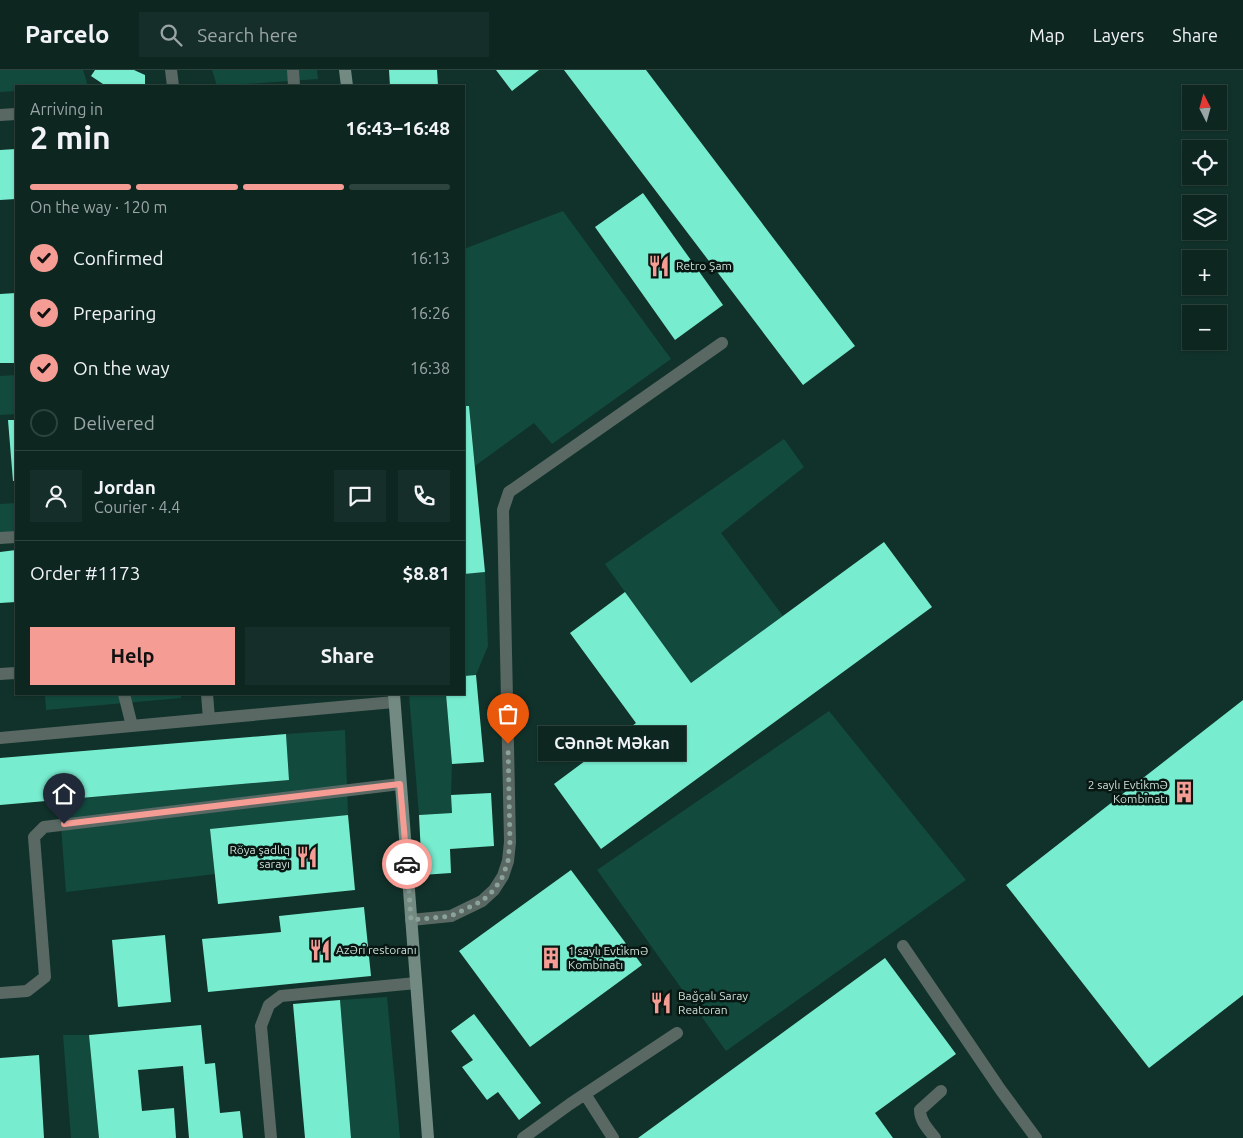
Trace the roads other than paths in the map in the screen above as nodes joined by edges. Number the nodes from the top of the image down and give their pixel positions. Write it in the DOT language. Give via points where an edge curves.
graph roads {
  1 [pos="171,70"];
  2 [pos="293,70"];
  3 [pos="345,70"];
  4 [pos="173,85"];
  5 [pos="294,85"];
  6 [pos="346,85"];
  7 [pos="15,114"];
  8 [pos="0,116"];
  9 [pos="722,343"];
  10 [pos="15,537"];
  11 [pos="0,538"];
  12 [pos="15,673"];
  13 [pos="0,674"];
  14 [pos="124,695"];
  15 [pos="207,695"];
  16 [pos="394,698"];
  17 [pos="346,700"];
  18 [pos="209,719"];
  19 [pos="132,726"];
  20 [pos="0,738"];
  21 [pos="400,784"];
  22 [pos="411,920"];
  23 [pos="903,946"];
  24 [pos="416,983"];
  25 [pos="0,992"];
  26 [pos="678,1033"];
  27 [pos="941,1091"];
  28 [pos="585,1094"];
  29 [pos="271,1138"];
  30 [pos="428,1138"];
  31 [pos="524,1138"];
  32 [pos="613,1138"];
  33 [pos="935,1138"];
  34 [pos="1036,1138"];
  1 -- 4 [label="lane"];
  2 -- 5 [label="lane"];
  3 -- 6 [label="main road"];
  7 -- 8 [label="lane"];
  9 -- 22 [label="lane" via="509,492 503,510 508,861 494,890 482,901 451,916"];
  10 -- 11 [label="lane"];
  12 -- 13 [label="lane"];
  14 -- 19 [label="lane"];
  15 -- 18 [label="lane"];
  16 -- 17 [label="lane"];
  16 -- 21 [label="main road"];
  17 -- 18 [label="lane"];
  18 -- 19 [label="lane"];
  19 -- 20 [label="lane"];
  21 -- 22 [label="main road"];
  21 -- 25 [label="lane" via="44,827 34,837 44,977 27,991"];
  22 -- 24 [label="main road"];
  23 -- 34 [label="lane"];
  24 -- 29 [label="lane" via="281,996 269,1005 261,1026"];
  24 -- 30 [label="main road"];
  26 -- 28 [label="lane"];
  27 -- 33 [label="lane" via="920,1110 924,1124"];
  28 -- 31 [label="lane"];
  28 -- 32 [label="lane"];
}
